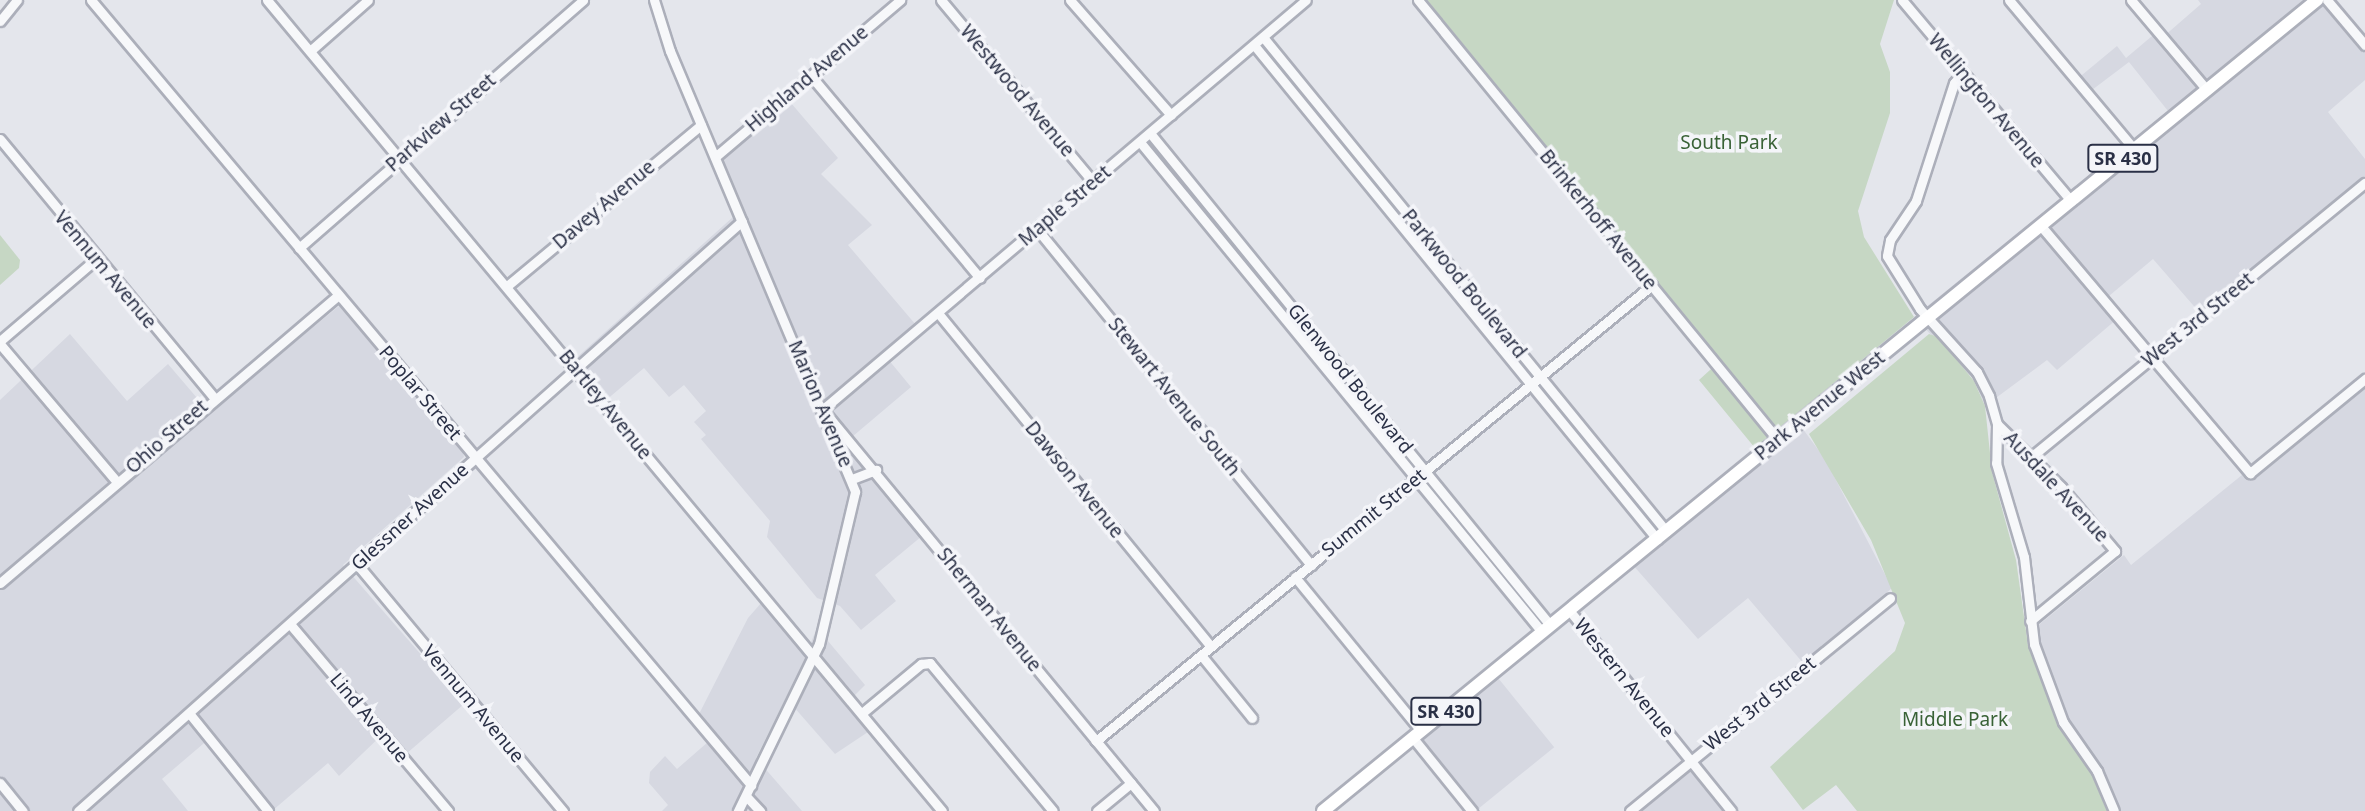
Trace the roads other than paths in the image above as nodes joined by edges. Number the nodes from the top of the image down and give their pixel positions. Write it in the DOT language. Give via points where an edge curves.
graph roads {
  1 [pos="17,0"];
  2 [pos="91,0"];
  3 [pos="267,0"];
  4 [pos="368,0"];
  5 [pos="583,0"];
  6 [pos="654,0"];
  7 [pos="900,0"];
  8 [pos="941,0"];
  9 [pos="1070,0"];
  10 [pos="1306,0"];
  11 [pos="1418,0"];
  12 [pos="1902,0"];
  13 [pos="2009,0"];
  14 [pos="2131,0"];
  15 [pos="2317,0"];
  16 [pos="2327,0"];
  17 [pos="0,21"];
  18 [pos="1263,37"];
  19 [pos="1254,45"];
  20 [pos="2365,45"];
  21 [pos="310,51"];
  22 [pos="1963,72"];
  23 [pos="811,76"];
  24 [pos="2207,90"];
  25 [pos="1171,115"];
  26 [pos="701,125"];
  27 [pos="1150,133"];
  28 [pos="0,139"];
  29 [pos="1140,142"];
  30 [pos="2134,149"];
  31 [pos="715,157"];
  32 [pos="401,158"];
  33 [pos="1093,182"];
  34 [pos="2365,183"];
  35 [pos="2071,201"];
  36 [pos="742,221"];
  37 [pos="2041,226"];
  38 [pos="1037,229"];
  39 [pos="299,248"];
  40 [pos="96,259"];
  41 [pos="980,278"];
  42 [pos="1651,285"];
  43 [pos="507,286"];
  44 [pos="338,295"];
  45 [pos="938,313"];
  46 [pos="1929,316"];
  47 [pos="0,343"];
  48 [pos="2153,357"];
  49 [pos="576,369"];
  50 [pos="1540,377"];
  51 [pos="2365,379"];
  52 [pos="1531,384"];
  53 [pos="214,398"];
  54 [pos="822,410"];
  55 [pos="1997,424"];
  56 [pos="1778,440"];
  57 [pos="2028,454"];
  58 [pos="1996,457"];
  59 [pos="475,458"];
  60 [pos="876,470"];
  61 [pos="1425,471"];
  62 [pos="852,479"];
  63 [pos="1415,480"];
  64 [pos="116,481"];
  65 [pos="1662,535"];
  66 [pos="358,564"];
  67 [pos="1311,565"];
  68 [pos="1295,578"];
  69 [pos="0,583"];
  70 [pos="1890,598"];
  71 [pos="1569,610"];
  72 [pos="2030,621"];
  73 [pos="290,624"];
  74 [pos="1546,629"];
  75 [pos="1211,647"];
  76 [pos="1201,655"];
  77 [pos="814,657"];
  78 [pos="189,713"];
  79 [pos="862,713"];
  80 [pos="1252,718"];
  81 [pos="1417,735"];
  82 [pos="1096,741"];
  83 [pos="1691,761"];
  84 [pos="0,783"];
  85 [pos="1131,783"];
  86 [pos="751,785"];
  87 [pos="746,796"];
  88 [pos="1471,810"];
  89 [pos="23,811"];
  90 [pos="78,811"];
  91 [pos="268,811"];
  92 [pos="448,811"];
  93 [pos="563,811"];
  94 [pos="738,811"];
  95 [pos="760,811"];
  96 [pos="942,811"];
  97 [pos="1053,811"];
  98 [pos="1097,811"];
  99 [pos="1154,811"];
  100 [pos="1323,811"];
  101 [pos="1630,811"];
  102 [pos="1731,811"];
  103 [pos="2114,811"];
  1 -- 17 [label="street"];
  2 -- 39 [label="street, Poplar Street"];
  3 -- 21 [label="street, Bartley Avenue"];
  4 -- 21 [label="street"];
  5 -- 32 [label="street, Parkview Street"];
  6 -- 26 [label="street, Marion Avenue"];
  7 -- 23 [label="street, Highland Avenue"];
  8 -- 33 [label="street, Westwood Avenue"];
  9 -- 25 [label="street"];
  10 -- 18 [label="street, Maple Street"];
  11 -- 42 [label="street, Brinkerhoff Avenue"];
  12 -- 22 [label="street, Wellington Avenue"];
  13 -- 30 [label="street"];
  14 -- 24 [label="street"];
  15 -- 24 [label="main road, Park Avenue West / SR 430"];
  16 -- 20 [label="street"];
  18 -- 19 [label="street, Maple Street"];
  18 -- 50 [label="street, Parkwood Boulevard"];
  19 -- 25 [label="street, Maple Street"];
  19 -- 52 [label="street"];
  21 -- 32 [label="street, Bartley Avenue"];
  22 -- 35 [label="street, Wellington Avenue"];
  22 -- 46 [label="street" via="1954,83 1916,201 1887,247 1891,266"];
  23 -- 31 [label="street, Highland Avenue"];
  23 -- 41 [label="street"];
  24 -- 30 [label="main road, Park Avenue West / SR 430"];
  25 -- 27 [label="street, Maple Street"];
  26 -- 31 [label="street, Marion Avenue"];
  26 -- 43 [label="street, Davey Avenue"];
  27 -- 29 [label="street, Maple Street"];
  27 -- 61 [label="street, Glenwood Boulevard"];
  28 -- 40 [label="street, Vennum Avenue"];
  29 -- 33 [label="street, Maple Street"];
  29 -- 63 [label="street, Glenwood Boulevard"];
  30 -- 35 [label="main road, Park Avenue West / SR 430"];
  31 -- 36 [label="street, Marion Avenue"];
  32 -- 39 [label="street, Parkview Street"];
  32 -- 43 [label="street, Bartley Avenue"];
  33 -- 38 [label="street, Maple Street"];
  34 -- 48 [label="street, West 3rd Street"];
  35 -- 37 [label="main road, Park Avenue West / SR 430"];
  36 -- 49 [label="street, Glessner Avenue"];
  36 -- 54 [label="street, Marion Avenue"];
  37 -- 46 [label="main road, Park Avenue West / SR 430"];
  37 -- 48 [label="street"];
  38 -- 41 [label="street, Maple Street"];
  38 -- 67 [label="street, Stewart Avenue South"];
  39 -- 44 [label="street, Poplar Street"];
  40 -- 47 [label="street"];
  40 -- 53 [label="street, Vennum Avenue"];
  41 -- 45 [label="street, Maple Street"];
  42 -- 50 [label="street, Summit Street"];
  42 -- 56 [label="street, Brinkerhoff Avenue"];
  43 -- 49 [label="street, Bartley Avenue"];
  44 -- 53 [label="street, Ohio Street"];
  44 -- 59 [label="street, Poplar Street"];
  45 -- 54 [label="street, Maple Street"];
  45 -- 75 [label="street, Dawson Avenue"];
  46 -- 55 [label="street" via="1977,372"];
  46 -- 56 [label="main road, Park Avenue West / SR 430"];
  47 -- 64 [label="street"];
  48 -- 51 [label="street" via="2250,472"];
  48 -- 57 [label="street, West 3rd Street"];
  49 -- 59 [label="street, Glessner Avenue"];
  49 -- 77 [label="street, Bartley Avenue"];
  50 -- 52 [label="street, Summit Street"];
  50 -- 65 [label="street, Parkwood Boulevard"];
  52 -- 61 [label="street, Summit Street"];
  52 -- 65 [label="street"];
  53 -- 64 [label="street, Ohio Street"];
  54 -- 60 [label="street, Sherman Avenue"];
  54 -- 62 [label="street, Marion Avenue"];
  55 -- 57 [label="street, Ausdale Avenue"];
  55 -- 58 [label="street"];
  56 -- 65 [label="main road, Park Avenue West / SR 430"];
  57 -- 58 [label="street" via="2010,445"];
  57 -- 72 [label="street, Ausdale Avenue" via="2115,551"];
  58 -- 72 [label="street" via="2021,545"];
  59 -- 66 [label="street, Glessner Avenue"];
  59 -- 86 [label="street, Poplar Street"];
  60 -- 62 [label="street"];
  60 -- 82 [label="street, Sherman Avenue"];
  61 -- 63 [label="street, Summit Street"];
  61 -- 74 [label="street, Glenwood Boulevard"];
  62 -- 77 [label="street, Marion Avenue" via="856,499 846,546"];
  63 -- 67 [label="street, Summit Street"];
  63 -- 74 [label="street, Glenwood Boulevard"];
  64 -- 69 [label="street, Ohio Street"];
  65 -- 71 [label="main road, Park Avenue West / SR 430"];
  66 -- 73 [label="street, Glessner Avenue"];
  66 -- 93 [label="street, Vennum Avenue"];
  67 -- 68 [label="street, Summit Street"];
  68 -- 75 [label="street, Summit Street"];
  68 -- 81 [label="street"];
  70 -- 83 [label="street, West 3rd Street"];
  71 -- 74 [label="main road, Park Avenue West / SR 430"];
  71 -- 83 [label="street, Western Avenue"];
  72 -- 103 [label="street" via="2059,712 2097,771"];
  73 -- 78 [label="street, Glessner Avenue"];
  73 -- 92 [label="street, Lind Avenue"];
  74 -- 81 [label="main road, Park Avenue West / SR 430"];
  75 -- 76 [label="street, Summit Street"];
  76 -- 80 [label="street"];
  76 -- 82 [label="street, Summit Street"];
  77 -- 79 [label="street, Bartley Avenue"];
  77 -- 86 [label="street, Marion Avenue"];
  78 -- 90 [label="street, Glessner Avenue"];
  78 -- 91 [label="street"];
  79 -- 96 [label="street, Bartley Avenue"];
  79 -- 97 [label="street" via="921,664 930,663"];
  81 -- 88 [label="street"];
  81 -- 100 [label="main road, Park Avenue West / SR 430"];
  82 -- 85 [label="street, Sherman Avenue"];
  83 -- 101 [label="street, West 3rd Street"];
  83 -- 102 [label="street, Western Avenue"];
  84 -- 89 [label="street"];
  85 -- 98 [label="street"];
  85 -- 99 [label="street, Sherman Avenue"];
  86 -- 87 [label="street, Marion Avenue"];
  87 -- 94 [label="street, Marion Avenue"];
  87 -- 95 [label="street"];
}
